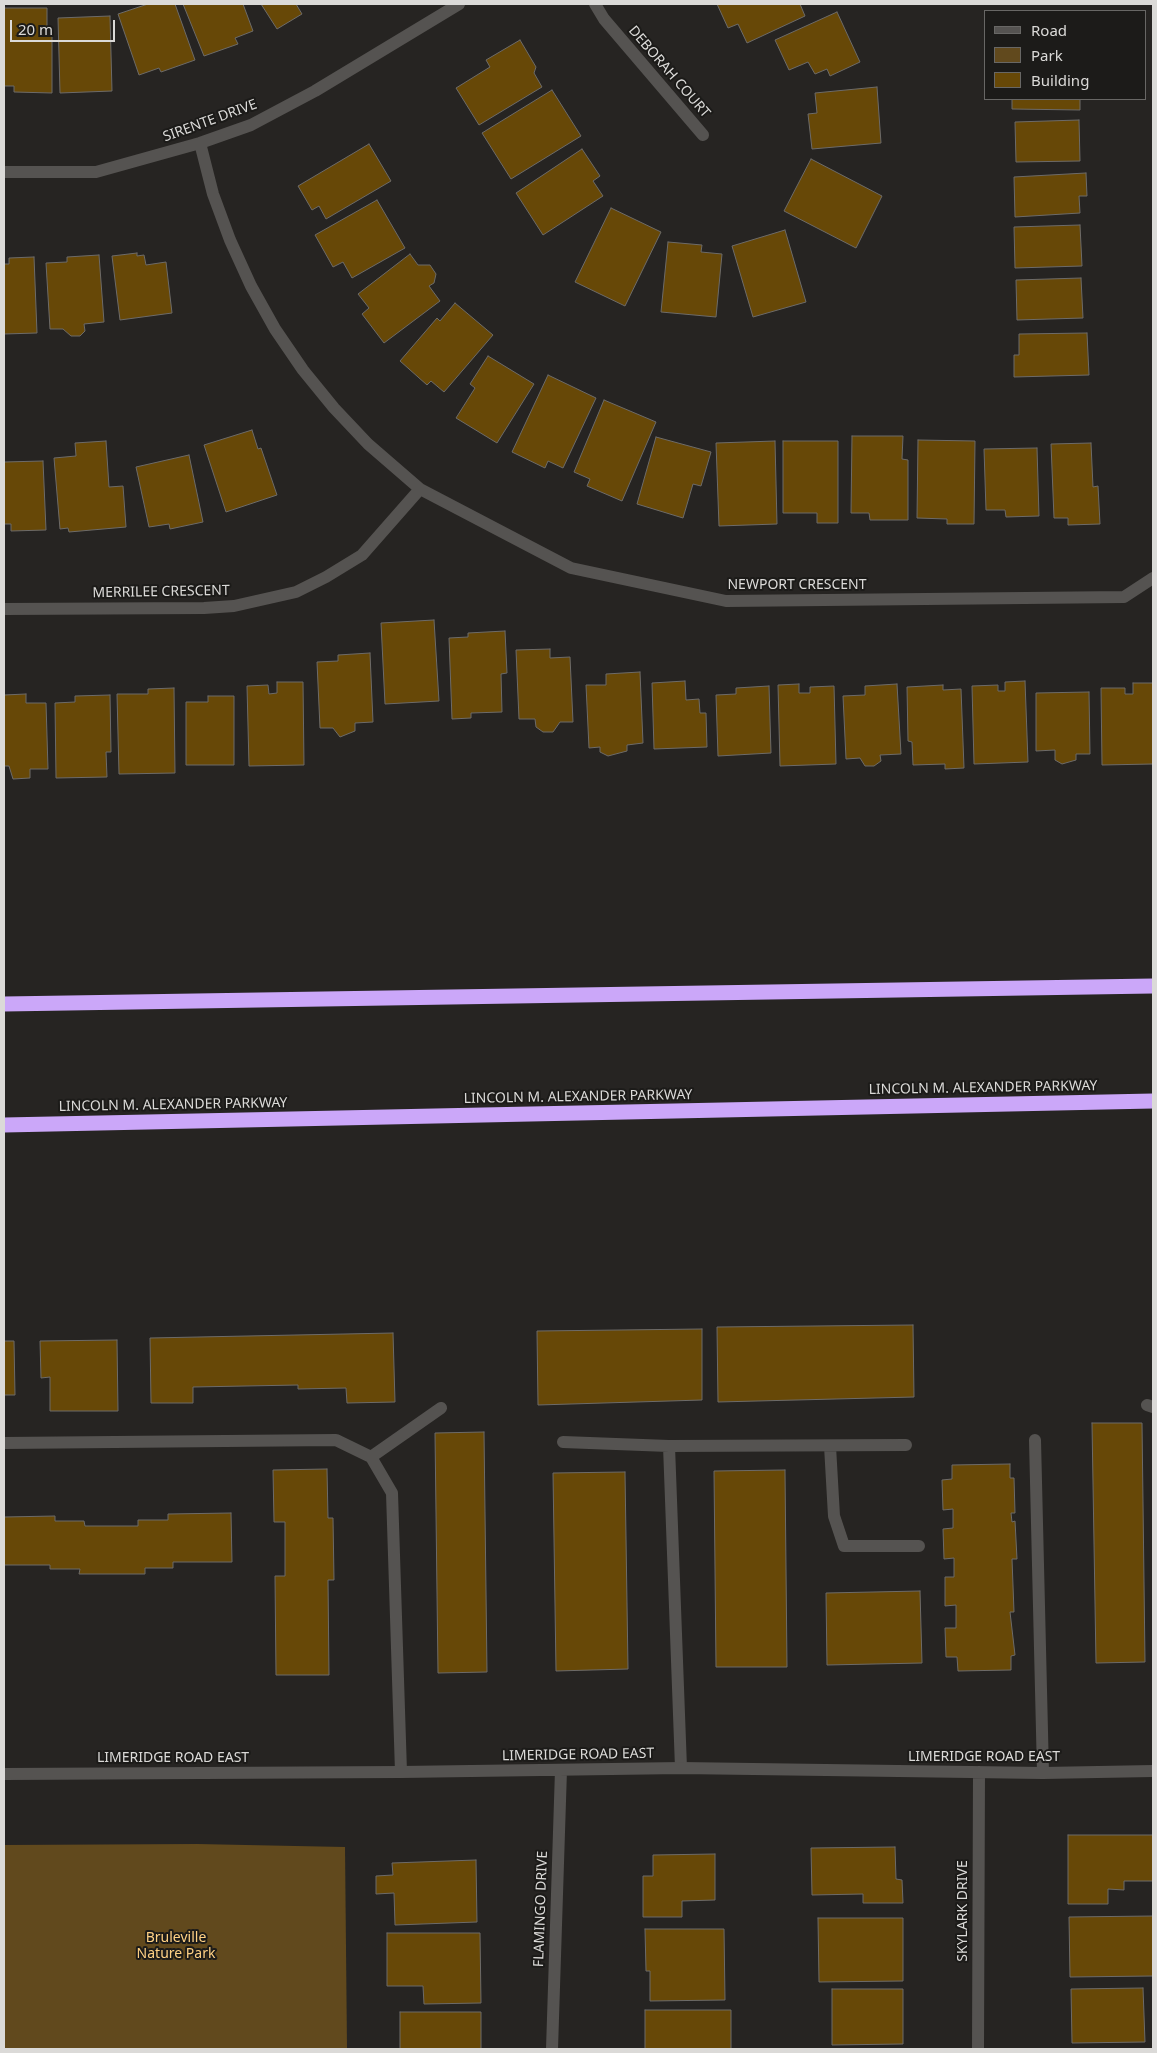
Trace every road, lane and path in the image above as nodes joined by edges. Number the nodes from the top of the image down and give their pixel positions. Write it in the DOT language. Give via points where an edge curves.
graph roads {
  1 [pos="459,4"];
  2 [pos="595,4"];
  3 [pos="703,135"];
  4 [pos="200,144"];
  5 [pos="4,172"];
  6 [pos="423,491"];
  7 [pos="1153,578"];
  8 [pos="4,609"];
  9 [pos="1153,986"];
  10 [pos="4,1004"];
  11 [pos="1153,1101"];
  12 [pos="4,1125"];
  13 [pos="441,1408"];
  14 [pos="1035,1440"];
  15 [pos="563,1442"];
  16 [pos="4,1443"];
  17 [pos="906,1445"];
  18 [pos="669,1446"];
  19 [pos="830,1446"];
  20 [pos="370,1457"];
  21 [pos="919,1546"];
  22 [pos="681,1768"];
  23 [pos="561,1770"];
  24 [pos="1153,1771"];
  25 [pos="401,1772"];
  26 [pos="978,1772"];
  27 [pos="1043,1773"];
  28 [pos="4,1774"];
  29 [pos="552,2049"];
  30 [pos="978,2049"];
  1 -- 4 [label="street, SIRENTE DRIVE" via="251,126"];
  2 -- 3 [label="street, DEBORAH COURT" via="604,19"];
  4 -- 5 [label="street, SIRENTE DRIVE" via="96,172"];
  4 -- 6 [label="street, NEWPORT CRESCENT" via="230,240 250,286 275,329 302,370 334,408 368,444"];
  6 -- 7 [label="street, NEWPORT CRESCENT" via="571,568 726,601 1124,597"];
  6 -- 8 [label="street, MERRILEE CRESCENT" via="362,554 326,578 296,592 234,606 204,608"];
  9 -- 10 [label="highway"];
  11 -- 12 [label="highway, LINCOLN M. ALEXANDER PARKWAY"];
  13 -- 20 [label="street"];
  14 -- 27 [label="street"];
  15 -- 18 [label="street"];
  16 -- 20 [label="street" via="336,1440"];
  17 -- 19 [label="street"];
  18 -- 19 [label="street"];
  18 -- 22 [label="street"];
  19 -- 21 [label="street" via="834,1516 844,1546"];
  20 -- 25 [label="street" via="392,1493"];
  22 -- 23 [label="street, LIMERIDGE ROAD EAST"];
  22 -- 26 [label="street, LIMERIDGE ROAD EAST"];
  23 -- 25 [label="street, LIMERIDGE ROAD EAST"];
  23 -- 29 [label="street, FLAMINGO DRIVE"];
  24 -- 27 [label="street, LIMERIDGE ROAD EAST"];
  25 -- 28 [label="street, LIMERIDGE ROAD EAST"];
  26 -- 27 [label="street, LIMERIDGE ROAD EAST"];
  26 -- 30 [label="street, SKYLARK DRIVE"];
}
